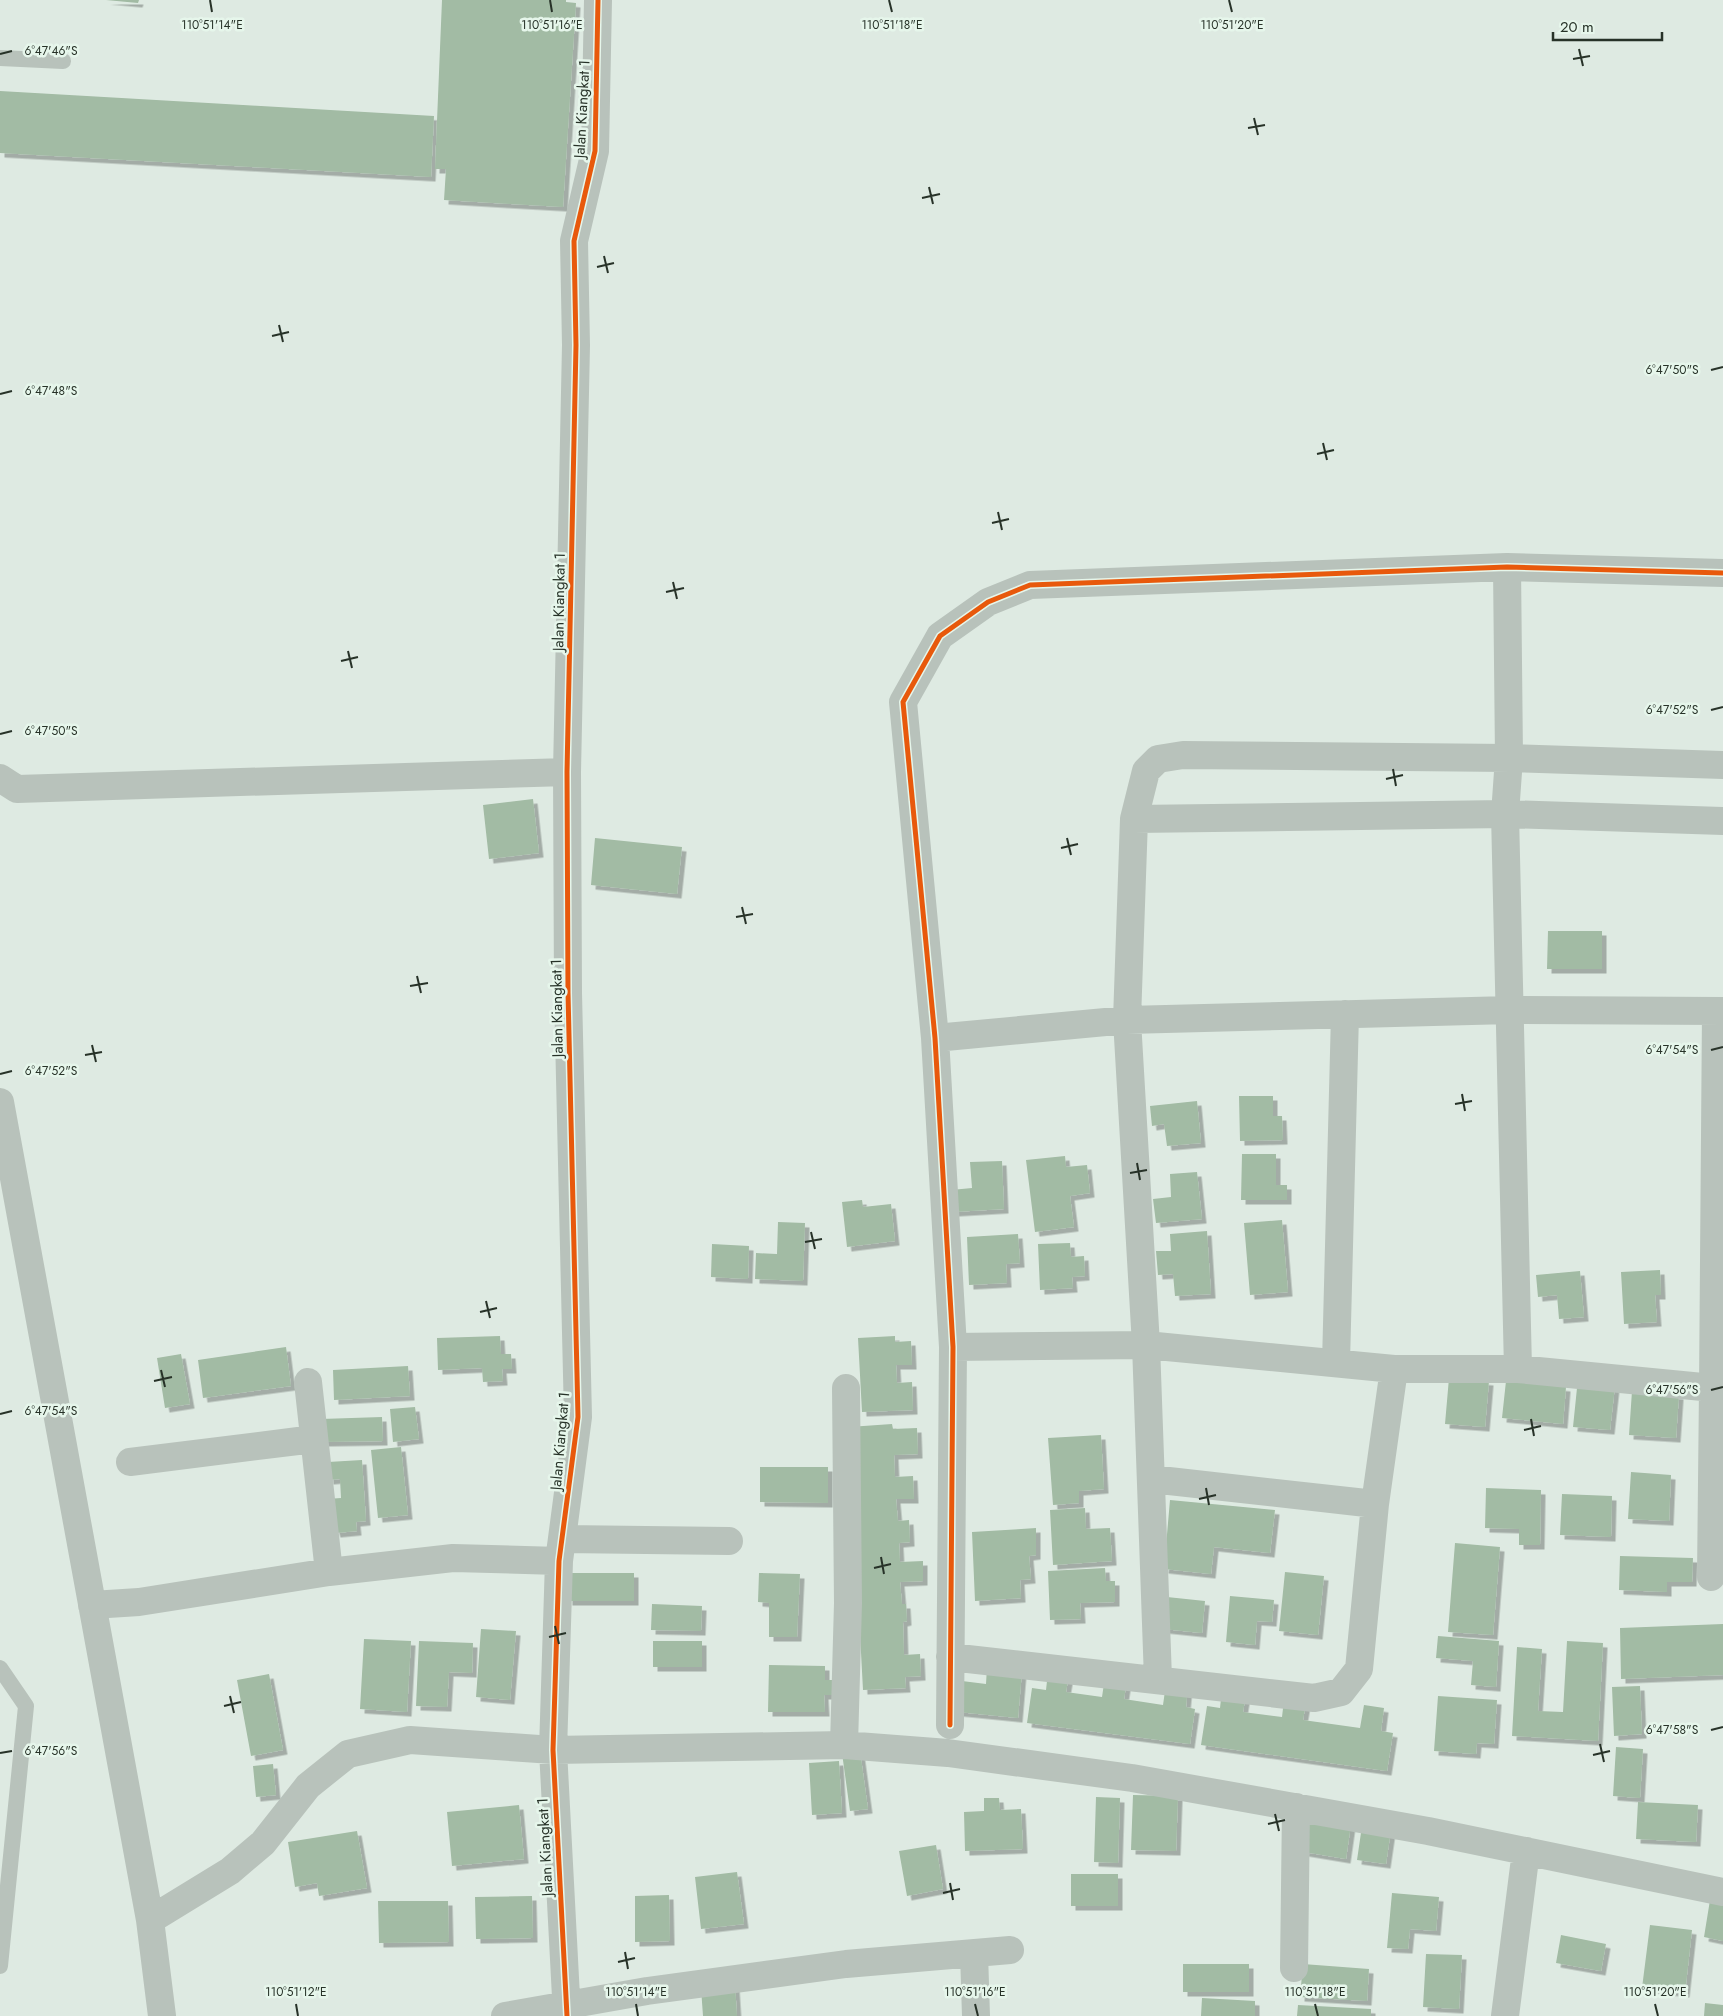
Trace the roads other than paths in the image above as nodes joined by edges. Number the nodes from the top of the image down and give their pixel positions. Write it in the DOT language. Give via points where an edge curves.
graph roads {
  1 [pos="598,0"];
  2 [pos="0,58"];
  3 [pos="63,61"];
  4 [pos="1507,567"];
  5 [pos="1723,573"];
  6 [pos="1509,758"];
  7 [pos="1723,765"];
  8 [pos="567,772"];
  9 [pos="0,778"];
  10 [pos="1505,814"];
  11 [pos="1134,819"];
  12 [pos="1723,821"];
  13 [pos="1510,1010"];
  14 [pos="1720,1011"];
  15 [pos="1345,1014"];
  16 [pos="1127,1020"];
  17 [pos="935,1038"];
  18 [pos="0,1102"];
  19 [pos="1146,1345"];
  20 [pos="953,1347"];
  21 [pos="1336,1363"];
  22 [pos="1394,1369"];
  23 [pos="1518,1369"];
  24 [pos="308,1382"];
  25 [pos="846,1388"];
  26 [pos="1713,1388"];
  27 [pos="314,1439"];
  28 [pos="130,1462"];
  29 [pos="1151,1479"];
  30 [pos="1375,1504"];
  31 [pos="729,1540"];
  32 [pos="561,1550"];
  33 [pos="329,1572"];
  34 [pos="1711,1576"];
  35 [pos="92,1605"];
  36 [pos="950,1657"];
  37 [pos="0,1668"];
  38 [pos="1158,1679"];
  39 [pos="950,1726"];
  40 [pos="844,1745"];
  41 [pos="553,1750"];
  42 [pos="1296,1807"];
  43 [pos="1526,1851"];
  44 [pos="1723,1892"];
  45 [pos="150,1920"];
  46 [pos="1010,1950"];
  47 [pos="974,1953"];
  48 [pos="0,1966"];
  49 [pos="1294,1968"];
  50 [pos="566,2011"];
  51 [pos="162,2016"];
  52 [pos="505,2016"];
  53 [pos="976,2016"];
  54 [pos="1505,2016"];
  1 -- 8 [label="street, Jalan Kiangkat 1" via="595,150 574,241 576,345"];
  2 -- 3 [label="lane"];
  4 -- 5 [label="street"];
  4 -- 6 [label="street"];
  4 -- 17 [label="street" via="1030,585 988,602 940,636 904,702"];
  6 -- 7 [label="street"];
  6 -- 10 [label="street"];
  6 -- 11 [label="street" via="1183,755 1158,759 1146,771"];
  8 -- 9 [label="street" via="16,789"];
  8 -- 32 [label="street, Jalan Kiangkat 1" via="568,993 578,1417"];
  10 -- 11 [label="street"];
  10 -- 12 [label="street"];
  10 -- 13 [label="street"];
  11 -- 16 [label="street"];
  13 -- 14 [label="street"];
  13 -- 15 [label="street"];
  13 -- 23 [label="street"];
  14 -- 26 [label="street"];
  15 -- 16 [label="street"];
  15 -- 21 [label="street"];
  16 -- 17 [label="street"];
  16 -- 19 [label="street"];
  17 -- 20 [label="street"];
  18 -- 35 [label="street"];
  19 -- 20 [label="street"];
  19 -- 21 [label="street"];
  19 -- 29 [label="street"];
  20 -- 36 [label="street"];
  21 -- 22 [label="street"];
  22 -- 23 [label="street"];
  22 -- 30 [label="street"];
  23 -- 26 [label="street"];
  24 -- 27 [label="street"];
  25 -- 40 [label="street" via="848,1603"];
  26 -- 34 [label="street"];
  27 -- 28 [label="street"];
  27 -- 33 [label="street"];
  29 -- 30 [label="street"];
  29 -- 38 [label="street"];
  30 -- 38 [label="street" via="1359,1669 1341,1692 1314,1698"];
  31 -- 32 [label="street"];
  32 -- 33 [label="street"];
  32 -- 41 [label="street, Jalan Kiangkat 1"];
  33 -- 35 [label="street" via="139,1602"];
  35 -- 45 [label="street"];
  36 -- 38 [label="street"];
  36 -- 39 [label="street"];
  37 -- 48 [label="lane" via="26,1706"];
  40 -- 41 [label="street"];
  40 -- 42 [label="street" via="948,1753 1132,1778"];
  41 -- 45 [label="street" via="410,1740 348,1754 308,1786 263,1843 230,1871"];
  41 -- 50 [label="street, Jalan Kiangkat 1"];
  42 -- 43 [label="street"];
  42 -- 49 [label="street"];
  43 -- 44 [label="street"];
  43 -- 54 [label="street"];
  45 -- 51 [label="street"];
  46 -- 47 [label="street"];
  47 -- 50 [label="street" via="836,1965 647,1990"];
  47 -- 53 [label="street"];
  50 -- 52 [label="street"];
}
